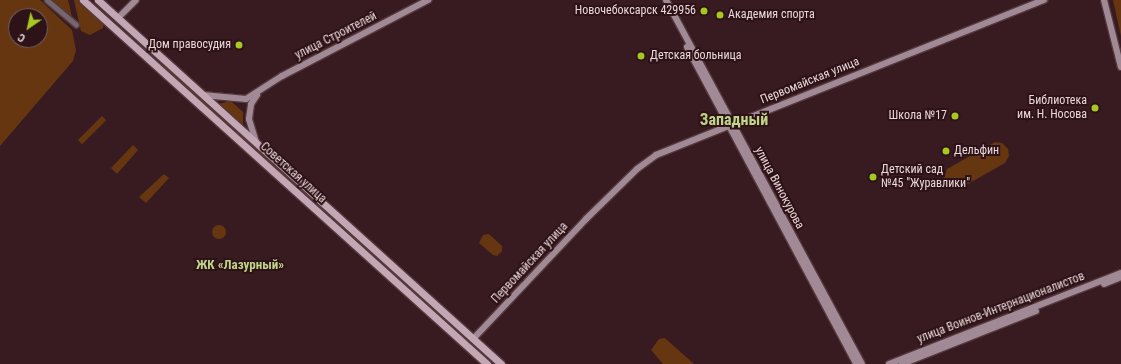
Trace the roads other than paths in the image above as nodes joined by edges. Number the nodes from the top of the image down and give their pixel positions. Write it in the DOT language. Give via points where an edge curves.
graph roads {
  1 [pos="47,0"];
  2 [pos="83,0"];
  3 [pos="98,0"];
  4 [pos="136,0"];
  5 [pos="428,0"];
  6 [pos="1044,0"];
  7 [pos="1104,0"];
  8 [pos="664,1"];
  9 [pos="118,18"];
  10 [pos="76,24"];
  11 [pos="112,25"];
  12 [pos="161,56"];
  13 [pos="154,63"];
  14 [pos="1121,67"];
  15 [pos="257,94"];
  16 [pos="203,95"];
  17 [pos="730,125"];
  18 [pos="256,142"];
  19 [pos="365,241"];
  20 [pos="360,248"];
  21 [pos="1121,273"];
  22 [pos="1121,277"];
  23 [pos="832,313"];
  24 [pos="998,323"];
  25 [pos="473,339"];
  26 [pos="467,346"];
  27 [pos="920,354"];
  28 [pos="487,364"];
  29 [pos="500,364"];
  30 [pos="856,364"];
  31 [pos="862,364"];
  32 [pos="889,364"];
  33 [pos="902,364"];
  1 -- 10 [label="street"];
  2 -- 11 [label="main road, Советская улица"];
  3 -- 9 [label="main road, Советская улица"];
  4 -- 9 [label="street"];
  5 -- 15 [label="street, улица Строителей" via="282,76"];
  6 -- 17 [label="street, Первомайская улица"];
  7 -- 14 [label="street"];
  8 -- 17 [label="street, улица Винокурова"];
  9 -- 11 [label="main road"];
  9 -- 12 [label="main road, Советская улица"];
  11 -- 13 [label="main road, Советская улица"];
  12 -- 13 [label="main road"];
  12 -- 16 [label="main road, Советская улица"];
  13 -- 20 [label="main road, Советская улица"];
  15 -- 16 [label="street, улица Строителей" via="241,100"];
  15 -- 18 [label="street" via="251,104 249,119"];
  16 -- 18 [label="main road, Советская улица"];
  17 -- 23 [label="street, улица Винокурова"];
  17 -- 25 [label="street, Первомайская улица" via="656,154 637,169"];
  18 -- 19 [label="main road, Советская улица"];
  19 -- 20 [label="main road"];
  19 -- 25 [label="main road, Советская улица"];
  20 -- 26 [label="main road, Советская улица"];
  21 -- 24 [label="street, улица Воинов-Интернационалистов"];
  22 -- 24 [label="street, улица Воинов-Интернационалистов"];
  23 -- 30 [label="street, улица Винокурова"];
  23 -- 31 [label="street, улица Винокурова"];
  24 -- 27 [label="street, улица Воинов-Интернационалистов"];
  25 -- 26 [label="main road, Первомайская улица"];
  25 -- 29 [label="main road, Советская улица"];
  26 -- 28 [label="main road, Советская улица"];
  27 -- 32 [label="street, улица Воинов-Интернационалистов"];
  27 -- 33 [label="street, улица Воинов-Интернационалистов"];
}
